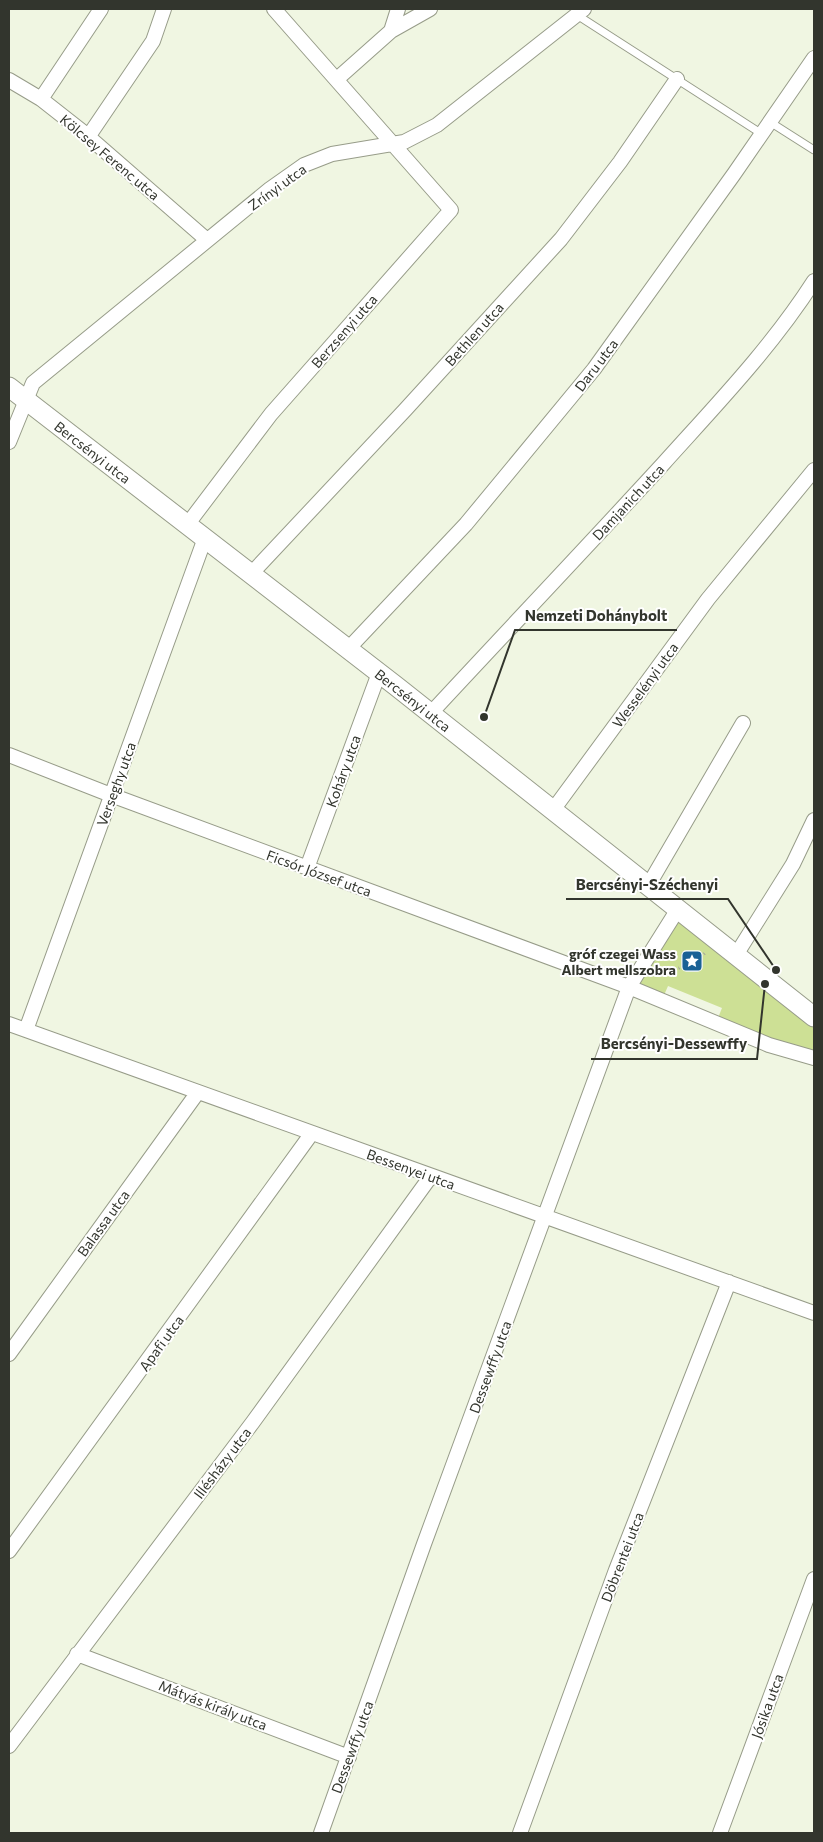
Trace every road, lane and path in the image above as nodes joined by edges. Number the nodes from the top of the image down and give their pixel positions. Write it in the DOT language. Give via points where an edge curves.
graph roads {
  1 [pos="102,9"];
  2 [pos="164,9"];
  3 [pos="274,9"];
  4 [pos="398,9"];
  5 [pos="430,9"];
  6 [pos="580,12"];
  7 [pos="391,30"];
  8 [pos="814,58"];
  9 [pos="337,79"];
  10 [pos="677,79"];
  11 [pos="9,80"];
  12 [pos="40,99"];
  13 [pos="770,122"];
  14 [pos="762,134"];
  15 [pos="88,137"];
  16 [pos="392,144"];
  17 [pos="814,150"];
  18 [pos="207,240"];
  19 [pos="814,281"];
  20 [pos="9,387"];
  21 [pos="25,399"];
  22 [pos="9,442"];
  23 [pos="814,470"];
  24 [pos="187,524"];
  25 [pos="205,538"];
  26 [pos="252,574"];
  27 [pos="348,649"];
  28 [pos="380,673"];
  29 [pos="431,713"];
  30 [pos="744,723"];
  31 [pos="9,756"];
  32 [pos="111,795"];
  33 [pos="553,810"];
  34 [pos="814,820"];
  35 [pos="307,868"];
  36 [pos="648,886"];
  37 [pos="678,909"];
  38 [pos="716,939"];
  39 [pos="736,955"];
  40 [pos="636,990"];
  41 [pos="814,1017"];
  42 [pos="9,1024"];
  43 [pos="26,1030"];
  44 [pos="814,1058"];
  45 [pos="198,1092"];
  46 [pos="312,1133"];
  47 [pos="431,1176"];
  48 [pos="545,1217"];
  49 [pos="729,1282"];
  50 [pos="814,1313"];
  51 [pos="9,1354"];
  52 [pos="9,1551"];
  53 [pos="814,1579"];
  54 [pos="77,1654"];
  55 [pos="9,1746"];
  56 [pos="349,1757"];
  57 [pos="322,1833"];
  58 [pos="520,1833"];
  59 [pos="720,1833"];
  1 -- 12 [label="street"];
  2 -- 15 [label="street" via="153,42"];
  3 -- 9 [label="street"];
  4 -- 7 [label="street"];
  5 -- 7 [label="street"];
  6 -- 10 [label="lane"];
  6 -- 16 [label="street, Zrínyi utca" via="437,125 404,142"];
  7 -- 9 [label="street"];
  8 -- 13 [label="street, Daru utca"];
  9 -- 16 [label="street"];
  10 -- 14 [label="lane"];
  10 -- 26 [label="street, Bethlen utca" via="620,162 561,239"];
  11 -- 12 [label="street, Kölcsey Ferenc utca"];
  12 -- 15 [label="street, Kölcsey Ferenc utca"];
  13 -- 14 [label="street, Daru utca"];
  13 -- 17 [label="lane"];
  14 -- 27 [label="street, Daru utca" via="594,369 466,524"];
  15 -- 18 [label="street, Kölcsey Ferenc utca"];
  16 -- 18 [label="street, Zrínyi utca" via="332,154 304,165"];
  16 -- 24 [label="street, Berzsenyi utca" via="451,210 271,414"];
  18 -- 21 [label="street, Zrínyi utca" via="33,382"];
  19 -- 29 [label="street, Damjanich utca" via="748,370"];
  20 -- 21 [label="street, Bercsényi utca"];
  21 -- 22 [label="street, Zrínyi utca"];
  21 -- 24 [label="street, Bercsényi utca"];
  23 -- 33 [label="street, Wesselényi utca" via="708,599"];
  24 -- 25 [label="street, Bercsényi utca"];
  25 -- 26 [label="street, Bercsényi utca"];
  25 -- 32 [label="street, Verseghy utca"];
  26 -- 27 [label="street, Bercsényi utca"];
  27 -- 28 [label="street, Bercsényi utca"];
  28 -- 29 [label="street, Bercsényi utca"];
  28 -- 35 [label="street, Koháry utca"];
  29 -- 33 [label="street, Bercsényi utca"];
  30 -- 36 [label="street"];
  31 -- 32 [label="street, Ficsór József utca"];
  32 -- 35 [label="street, Ficsór József utca"];
  32 -- 43 [label="street, Verseghy utca"];
  33 -- 36 [label="street, Bercsényi utca"];
  34 -- 39 [label="street" via="793,864"];
  35 -- 40 [label="street, Ficsór József utca"];
  36 -- 37 [label="street, Bercsényi utca"];
  37 -- 38 [label="street, Bercsényi utca"];
  37 -- 40 [label="street, Dessewffy utca"];
  38 -- 39 [label="street, Bercsényi utca"];
  38 -- 40 [label="path" via="702,956 691,958 679,968 657,974"];
  39 -- 41 [label="street, Bercsényi utca"];
  40 -- 44 [label="street" via="769,1045"];
  40 -- 48 [label="street, Dessewffy utca"];
  42 -- 43 [label="street, Bessenyei utca"];
  43 -- 45 [label="street, Bessenyei utca"];
  45 -- 46 [label="street, Bessenyei utca"];
  45 -- 51 [label="street, Balassa utca"];
  46 -- 47 [label="street, Bessenyei utca"];
  46 -- 52 [label="street, Apafi utca"];
  47 -- 48 [label="street, Bessenyei utca"];
  47 -- 54 [label="street, Illésházy utca" via="253,1422"];
  48 -- 49 [label="street, Bessenyei utca"];
  48 -- 56 [label="street, Dessewffy utca"];
  49 -- 50 [label="street, Bessenyei utca"];
  49 -- 58 [label="street, Döbrentei utca" via="616,1570"];
  53 -- 59 [label="street, Jósika utca"];
  54 -- 55 [label="street, Illésházy utca"];
  54 -- 56 [label="street, Mátyás király utca"];
  56 -- 57 [label="street, Dessewffy utca"];
}
